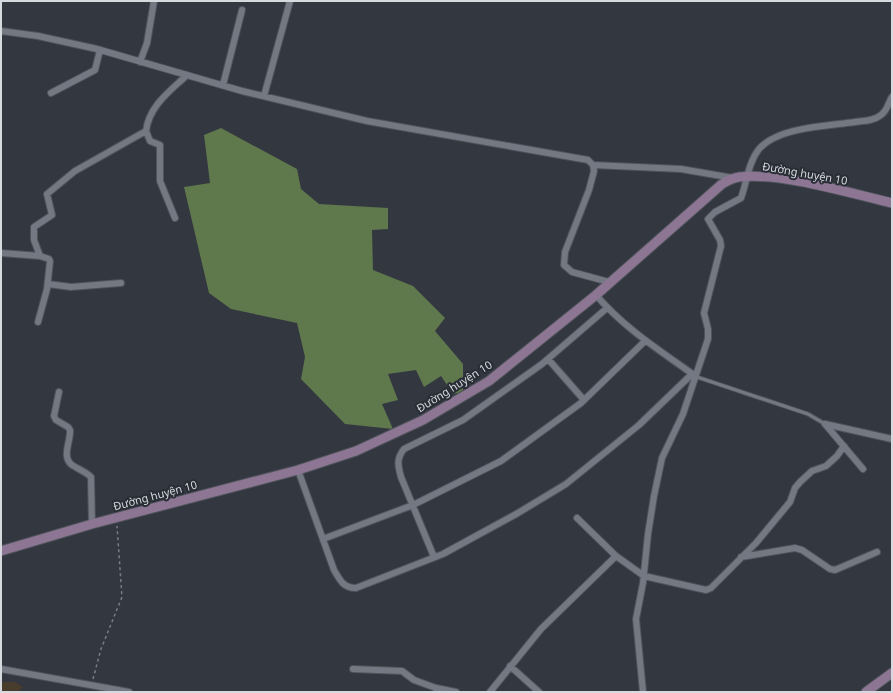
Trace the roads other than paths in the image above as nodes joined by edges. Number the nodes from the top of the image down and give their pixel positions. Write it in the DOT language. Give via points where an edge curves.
graph roads {
  1 [pos="154,1"];
  2 [pos="290,1"];
  3 [pos="242,10"];
  4 [pos="1,31"];
  5 [pos="100,50"];
  6 [pos="140,62"];
  7 [pos="188,75"];
  8 [pos="223,85"];
  9 [pos="51,92"];
  10 [pos="264,96"];
  11 [pos="892,97"];
  12 [pos="146,131"];
  13 [pos="593,165"];
  14 [pos="747,177"];
  15 [pos="733,178"];
  16 [pos="892,203"];
  17 [pos="175,218"];
  18 [pos="1,253"];
  19 [pos="40,256"];
  20 [pos="609,282"];
  21 [pos="121,283"];
  22 [pos="48,284"];
  23 [pos="596,294"];
  24 [pos="607,308"];
  25 [pos="38,322"];
  26 [pos="645,341"];
  27 [pos="548,359"];
  28 [pos="694,375"];
  29 [pos="59,392"];
  30 [pos="584,400"];
  31 [pos="825,424"];
  32 [pos="892,439"];
  33 [pos="844,446"];
  34 [pos="862,469"];
  35 [pos="298,470"];
  36 [pos="413,505"];
  37 [pos="577,518"];
  38 [pos="92,524"];
  39 [pos="323,539"];
  40 [pos="1,551"];
  41 [pos="877,552"];
  42 [pos="616,556"];
  43 [pos="434,557"];
  44 [pos="741,557"];
  45 [pos="644,576"];
  46 [pos="510,666"];
  47 [pos="1,669"];
  48 [pos="353,669"];
  49 [pos="892,673"];
  50 [pos="436,690"];
  51 [pos="129,692"];
  52 [pos="456,692"];
  53 [pos="490,692"];
  54 [pos="539,692"];
  55 [pos="643,692"];
  56 [pos="866,692"];
  1 -- 6 [label="street" via="147,43"];
  2 -- 10 [label="street"];
  3 -- 8 [label="street"];
  4 -- 5 [label="street" via="38,36"];
  5 -- 6 [label="street"];
  5 -- 9 [label="street" via="95,70"];
  6 -- 7 [label="street"];
  7 -- 8 [label="street"];
  7 -- 12 [label="street" via="163,96 152,112"];
  8 -- 10 [label="street"];
  10 -- 13 [label="street" via="367,121 583,158"];
  11 -- 14 [label="street" via="886,111 875,120 777,136 759,150 752,160"];
  12 -- 17 [label="street" via="150,141 160,145 160,181"];
  12 -- 19 [label="street" via="75,171 49,192 47,197 52,215 34,227 32,232"];
  13 -- 15 [label="street" via="681,169"];
  13 -- 20 [label="street" via="591,184 565,252 564,265 572,272"];
  14 -- 15 [label="street, Đường huyện 10"];
  14 -- 16 [label="street, Đường huyện 10" via="804,183"];
  14 -- 28 [label="street" via="741,198 715,212 708,219 721,246 704,313 709,334"];
  15 -- 20 [label="street, Đường huyện 10" via="722,184"];
  18 -- 19 [label="street"];
  19 -- 22 [label="street" via="50,260"];
  20 -- 23 [label="street, Đường huyện 10"];
  21 -- 22 [label="street" via="71,287"];
  22 -- 25 [label="street"];
  23 -- 24 [label="street"];
  23 -- 35 [label="street, Đường huyện 10" via="489,381 423,420 356,451"];
  24 -- 26 [label="street"];
  24 -- 27 [label="street"];
  26 -- 28 [label="street"];
  26 -- 30 [label="street"];
  27 -- 30 [label="street"];
  27 -- 36 [label="street" via="463,420 404,449 397,464"];
  28 -- 31 [label="lane" via="808,414"];
  28 -- 43 [label="street" via="639,425 566,484 518,513"];
  28 -- 45 [label="street" via="683,414 662,458 648,534"];
  29 -- 38 [label="street" via="54,416 70,430 67,459 91,477"];
  30 -- 36 [label="street" via="500,461"];
  31 -- 32 [label="street"];
  31 -- 33 [label="street"];
  33 -- 34 [label="street"];
  33 -- 44 [label="street" via="826,466 812,470 800,482 790,502"];
  35 -- 38 [label="street, Đường huyện 10"];
  35 -- 39 [label="street"];
  36 -- 39 [label="street"];
  36 -- 43 [label="street"];
  37 -- 42 [label="street"];
  38 -- 40 [label="street, Đường huyện 10"];
  39 -- 43 [label="street" via="334,570 348,588 356,588"];
  41 -- 44 [label="street" via="835,570 795,548"];
  42 -- 45 [label="street"];
  42 -- 46 [label="street" via="541,629"];
  44 -- 45 [label="street" via="706,590"];
  45 -- 55 [label="street" via="636,629"];
  46 -- 53 [label="street"];
  46 -- 54 [label="street"];
  47 -- 51 [label="street"];
  48 -- 50 [label="street" via="402,671 414,680"];
  49 -- 56 [label="street"];
  50 -- 52 [label="street"];
}
